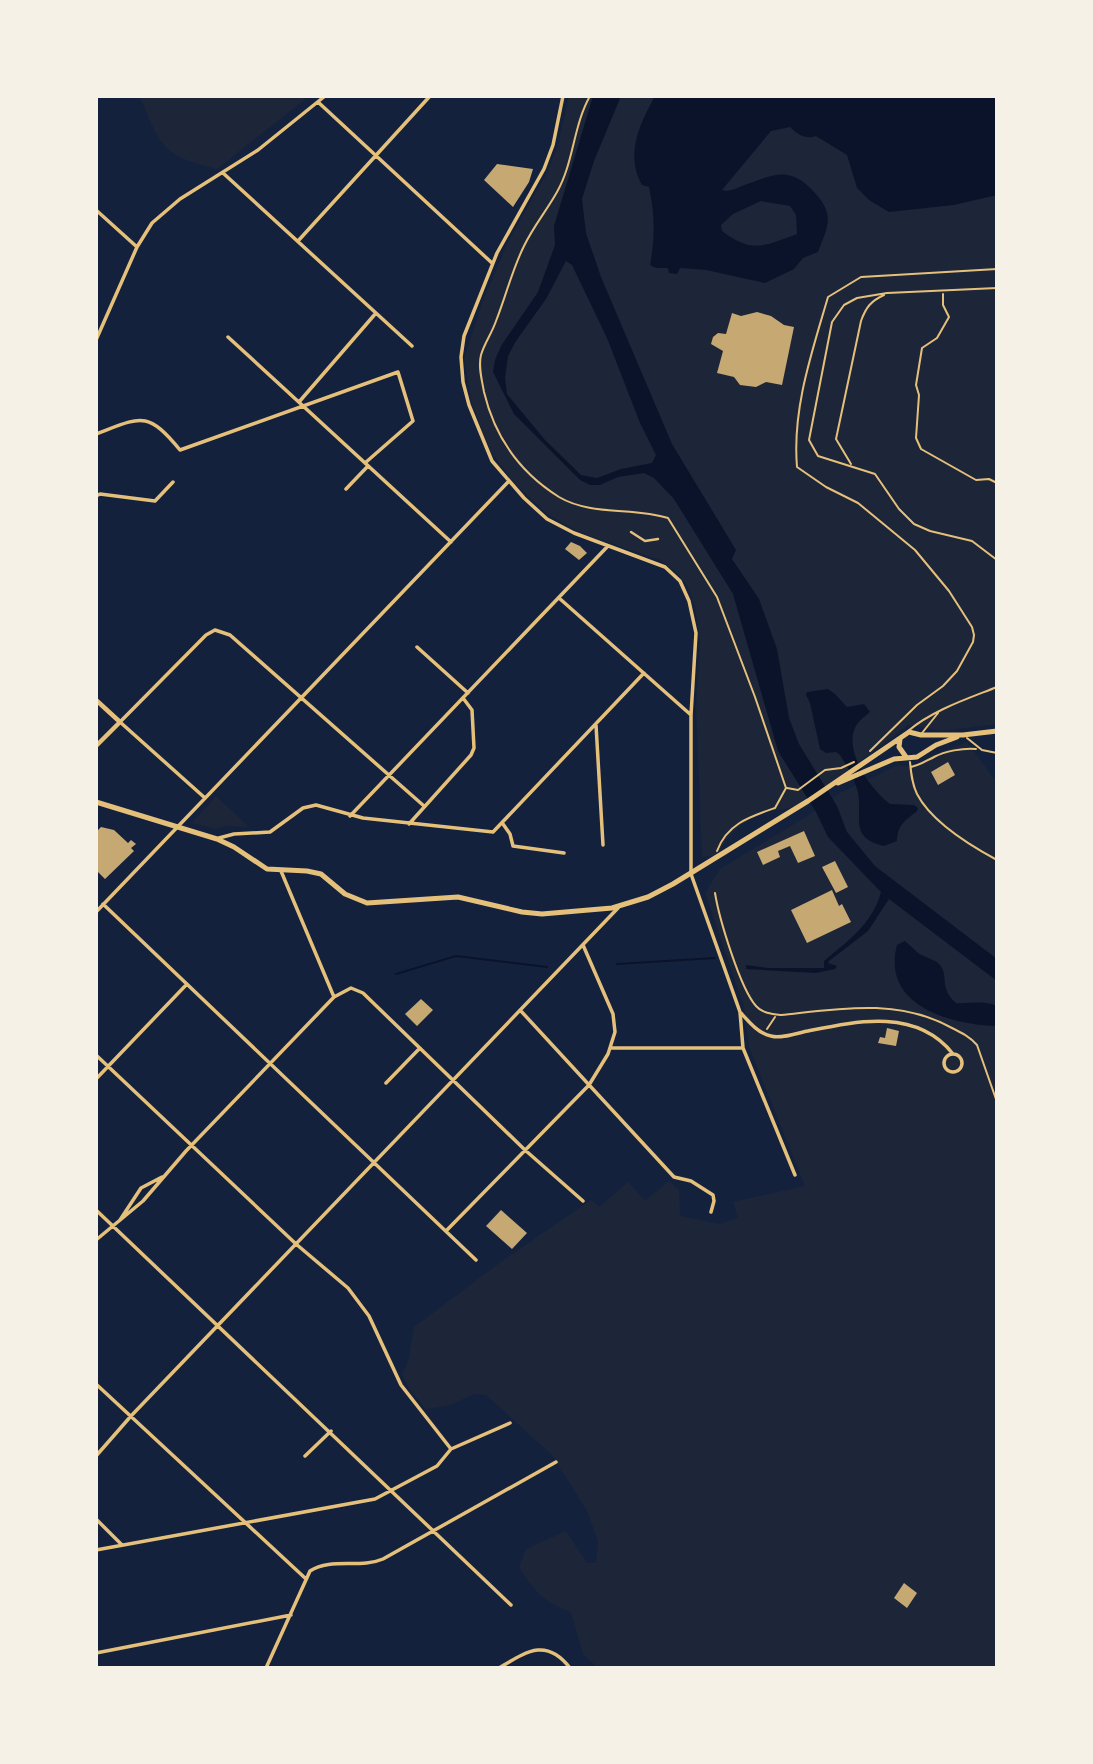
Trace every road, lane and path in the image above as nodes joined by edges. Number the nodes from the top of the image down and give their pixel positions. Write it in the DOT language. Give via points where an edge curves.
graph roads {
  1 [pos="325,96"];
  2 [pos="430,96"];
  3 [pos="564,96"];
  4 [pos="590,96"];
  5 [pos="318,102"];
  6 [pos="376,156"];
  7 [pos="223,173"];
  8 [pos="96,210"];
  9 [pos="298,241"];
  10 [pos="137,247"];
  11 [pos="492,263"];
  12 [pos="997,269"];
  13 [pos="997,288"];
  14 [pos="943,291"];
  15 [pos="887,293"];
  16 [pos="376,313"];
  17 [pos="228,337"];
  18 [pos="96,340"];
  19 [pos="412,346"];
  20 [pos="299,402"];
  21 [pos="304,407"];
  22 [pos="96,434"];
  23 [pos="367,464"];
  24 [pos="851,465"];
  25 [pos="173,482"];
  26 [pos="508,482"];
  27 [pos="997,483"];
  28 [pos="346,489"];
  29 [pos="96,496"];
  30 [pos="631,532"];
  31 [pos="658,539"];
  32 [pos="451,542"];
  33 [pos="608,546"];
  34 [pos="997,560"];
  35 [pos="559,598"];
  36 [pos="417,647"];
  37 [pos="644,673"];
  38 [pos="997,687"];
  39 [pos="468,693"];
  40 [pos="301,698"];
  41 [pos="463,698"];
  42 [pos="96,700"];
  43 [pos="939,712"];
  44 [pos="691,715"];
  45 [pos="120,722"];
  46 [pos="596,725"];
  47 [pos="997,731"];
  48 [pos="903,735"];
  49 [pos="921,735"];
  50 [pos="963,735"];
  51 [pos="96,746"];
  52 [pos="982,750"];
  53 [pos="923,752"];
  54 [pos="997,753"];
  55 [pos="907,757"];
  56 [pos="865,760"];
  57 [pos="910,767"];
  58 [pos="389,775"];
  59 [pos="847,777"];
  60 [pos="786,788"];
  61 [pos="205,798"];
  62 [pos="96,802"];
  63 [pos="424,806"];
  64 [pos="350,816"];
  65 [pos="409,824"];
  66 [pos="502,824"];
  67 [pos="177,827"];
  68 [pos="217,839"];
  69 [pos="603,845"];
  70 [pos="564,853"];
  71 [pos="716,858"];
  72 [pos="997,860"];
  73 [pos="281,871"];
  74 [pos="691,874"];
  75 [pos="715,893"];
  76 [pos="103,904"];
  77 [pos="620,906"];
  78 [pos="96,912"];
  79 [pos="583,945"];
  80 [pos="187,984"];
  81 [pos="334,997"];
  82 [pos="520,1010"];
  83 [pos="740,1012"];
  84 [pos="776,1015"];
  85 [pos="770,1036"];
  86 [pos="420,1048"];
  87 [pos="611,1048"];
  88 [pos="743,1048"];
  89 [pos="953,1054"];
  90 [pos="96,1055"];
  91 [pos="270,1063"];
  92 [pos="108,1066"];
  93 [pos="96,1079"];
  94 [pos="453,1080"];
  95 [pos="386,1083"];
  96 [pos="589,1085"];
  97 [pos="997,1102"];
  98 [pos="192,1145"];
  99 [pos="525,1150"];
  100 [pos="374,1163"];
  101 [pos="795,1175"];
  102 [pos="164,1176"];
  103 [pos="583,1201"];
  104 [pos="96,1210"];
  105 [pos="711,1212"];
  106 [pos="120,1221"];
  107 [pos="114,1226"];
  108 [pos="446,1231"];
  109 [pos="96,1240"];
  110 [pos="296,1244"];
  111 [pos="476,1260"];
  112 [pos="219,1325"];
  113 [pos="96,1384"];
  114 [pos="131,1416"];
  115 [pos="510,1423"];
  116 [pos="331,1431"];
  117 [pos="451,1449"];
  118 [pos="96,1455"];
  119 [pos="305,1456"];
  120 [pos="556,1462"];
  121 [pos="393,1490"];
  122 [pos="96,1520"];
  123 [pos="246,1523"];
  124 [pos="434,1529"];
  125 [pos="123,1546"];
  126 [pos="96,1550"];
  127 [pos="305,1578"];
  128 [pos="511,1605"];
  129 [pos="291,1615"];
  130 [pos="96,1653"];
  131 [pos="266,1668"];
  132 [pos="499,1668"];
  133 [pos="570,1668"];
  1 -- 5 [label="street"];
  2 -- 6 [label="street"];
  3 -- 11 [label="street" via="544,169"];
  4 -- 60 [label="path" via="564,177 524,245 481,356 488,408 514,460 561,498 580,506 668,518 717,597"];
  5 -- 6 [label="street"];
  5 -- 7 [label="street"];
  6 -- 9 [label="street"];
  6 -- 11 [label="street"];
  7 -- 9 [label="street"];
  7 -- 10 [label="street" via="170,206"];
  8 -- 10 [label="street"];
  9 -- 16 [label="street"];
  10 -- 18 [label="street"];
  11 -- 26 [label="street" via="464,336 461,370 482,442"];
  12 -- 56 [label="path" via="861,277 828,297 808,362 795,439 797,467 859,503 915,550 960,606 974,635 957,671"];
  13 -- 14 [label="lane"];
  14 -- 15 [label="lane"];
  14 -- 27 [label="path" via="949,317 937,338 922,348 916,385 916,438 921,449 976,480"];
  15 -- 24 [label="lane" via="863,314 836,439"];
  15 -- 24 [label="lane" via="849,302 832,322 809,440 818,456"];
  16 -- 19 [label="street"];
  16 -- 20 [label="street"];
  17 -- 20 [label="street"];
  20 -- 21 [label="street"];
  21 -- 22 [label="street" via="180,450 159,426 145,420"];
  21 -- 23 [label="street"];
  21 -- 23 [label="street" via="398,372 413,421"];
  23 -- 28 [label="street"];
  23 -- 32 [label="street"];
  24 -- 34 [label="lane" via="875,474 914,524 972,541"];
  25 -- 29 [label="street" via="155,501"];
  26 -- 32 [label="street"];
  26 -- 33 [label="street" via="548,519"];
  30 -- 31 [label="street" via="645,541"];
  32 -- 40 [label="street"];
  33 -- 35 [label="street"];
  33 -- 44 [label="street" via="665,567 685,591 695,633"];
  35 -- 37 [label="street"];
  35 -- 39 [label="street"];
  36 -- 39 [label="street"];
  37 -- 44 [label="street"];
  37 -- 46 [label="street"];
  38 -- 43 [label="lane"];
  39 -- 41 [label="street"];
  40 -- 45 [label="street" via="230,635 215,631"];
  40 -- 58 [label="street"];
  40 -- 61 [label="street"];
  41 -- 58 [label="street"];
  41 -- 63 [label="street" via="472,710 473,750"];
  42 -- 45 [label="street"];
  43 -- 48 [label="lane"];
  43 -- 49 [label="lane"];
  44 -- 74 [label="street"];
  45 -- 51 [label="street"];
  45 -- 61 [label="street"];
  46 -- 66 [label="street"];
  46 -- 69 [label="street"];
  47 -- 50 [label="main road"];
  48 -- 49 [label="main road"];
  48 -- 55 [label="main road" via="899,747"];
  48 -- 56 [label="main road"];
  49 -- 50 [label="main road"];
  49 -- 53 [label="main road"];
  50 -- 52 [label="lane"];
  50 -- 53 [label="main road"];
  52 -- 54 [label="lane"];
  52 -- 57 [label="path" via="937,755"];
  53 -- 55 [label="main road"];
  55 -- 57 [label="path"];
  55 -- 59 [label="main road"];
  56 -- 59 [label="main road"];
  56 -- 60 [label="path" via="825,770 798,790"];
  57 -- 72 [label="path" via="914,789 927,807 968,843"];
  58 -- 63 [label="street"];
  58 -- 64 [label="street"];
  59 -- 71 [label="main road"];
  60 -- 71 [label="path" via="775,808 733,826 720,841"];
  61 -- 67 [label="street"];
  62 -- 67 [label="main road"];
  63 -- 65 [label="street"];
  64 -- 65 [label="street"];
  64 -- 68 [label="street" via="310,806 270,832"];
  65 -- 66 [label="street" via="493,832"];
  66 -- 70 [label="street" via="513,846"];
  67 -- 68 [label="main road"];
  67 -- 76 [label="street"];
  68 -- 73 [label="main road" via="260,866"];
  71 -- 74 [label="main road"];
  73 -- 77 [label="main road" via="321,874 345,894 367,904 458,897 542,914"];
  73 -- 81 [label="street"];
  74 -- 77 [label="main road"];
  74 -- 83 [label="street"];
  75 -- 84 [label="path" via="742,983 757,1007"];
  76 -- 78 [label="street"];
  76 -- 80 [label="street"];
  77 -- 79 [label="street"];
  79 -- 82 [label="street"];
  79 -- 87 [label="street" via="613,1014"];
  80 -- 91 [label="street"];
  80 -- 92 [label="street"];
  81 -- 86 [label="street" via="351,988 363,993"];
  81 -- 91 [label="street"];
  82 -- 94 [label="street"];
  82 -- 96 [label="street"];
  83 -- 85 [label="street"];
  83 -- 88 [label="street"];
  84 -- 85 [label="path" via="768,1024"];
  84 -- 97 [label="path" via="877,1007 937,1020 977,1045"];
  85 -- 89 [label="street" via="887,1021 932,1035"];
  86 -- 94 [label="street"];
  86 -- 95 [label="street"];
  87 -- 88 [label="street"];
  87 -- 96 [label="street"];
  88 -- 101 [label="street"];
  89 -- 89 [label="street" via="944,1063 954,1072 962,1064"];
  90 -- 92 [label="street"];
  91 -- 98 [label="street"];
  91 -- 100 [label="street"];
  92 -- 93 [label="street"];
  92 -- 98 [label="street"];
  94 -- 99 [label="street"];
  94 -- 100 [label="street"];
  96 -- 99 [label="street"];
  96 -- 105 [label="street" via="674,1177 713,1195"];
  98 -- 102 [label="street"];
  98 -- 110 [label="street"];
  99 -- 103 [label="street"];
  99 -- 108 [label="street"];
  100 -- 108 [label="street"];
  100 -- 110 [label="street"];
  102 -- 106 [label="street"];
  102 -- 106 [label="street" via="138,1192"];
  104 -- 107 [label="street"];
  106 -- 107 [label="street"];
  107 -- 109 [label="street"];
  107 -- 112 [label="street"];
  108 -- 111 [label="street"];
  110 -- 112 [label="street"];
  110 -- 117 [label="street" via="348,1288 362,1306 401,1385"];
  112 -- 114 [label="street"];
  112 -- 116 [label="street"];
  113 -- 114 [label="street"];
  114 -- 118 [label="street"];
  114 -- 123 [label="street"];
  115 -- 117 [label="street"];
  116 -- 119 [label="street"];
  116 -- 121 [label="street"];
  117 -- 121 [label="street" via="437,1466"];
  120 -- 124 [label="street"];
  121 -- 123 [label="street" via="369,1500"];
  121 -- 124 [label="street"];
  122 -- 125 [label="street"];
  123 -- 125 [label="street"];
  123 -- 127 [label="street"];
  124 -- 127 [label="street" via="377,1562 318,1567"];
  124 -- 128 [label="street"];
  125 -- 126 [label="street"];
  127 -- 129 [label="street"];
  129 -- 130 [label="street"];
  129 -- 131 [label="street"];
  132 -- 133 [label="street" via="536,1649 552,1652"];
}
